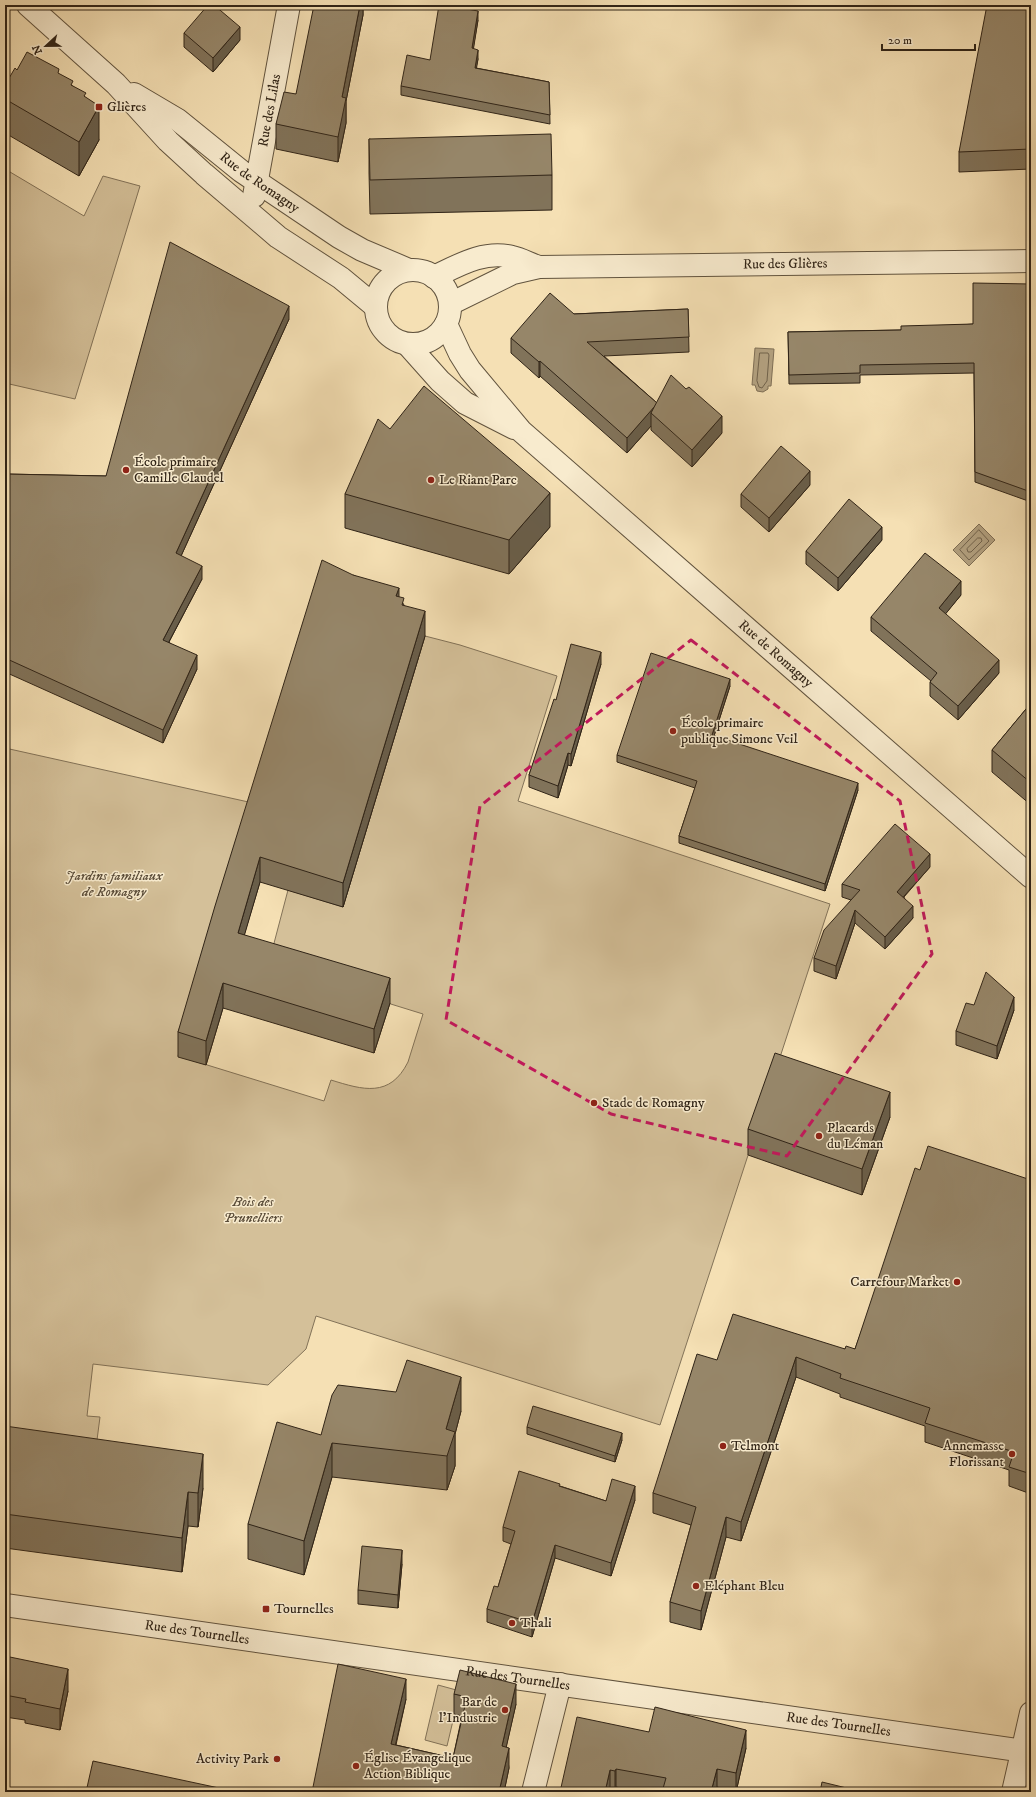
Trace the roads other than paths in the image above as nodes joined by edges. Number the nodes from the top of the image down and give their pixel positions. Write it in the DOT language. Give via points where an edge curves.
graph roads {
  1 [pos="28,5"];
  2 [pos="289,5"];
  3 [pos="116,84"];
  4 [pos="256,182"];
  5 [pos="251,215"];
  6 [pos="1031,261"];
  7 [pos="539,267"];
  8 [pos="409,270"];
  9 [pos="434,277"];
  10 [pos="376,307"];
  11 [pos="448,314"];
  12 [pos="407,344"];
  13 [pos="521,431"];
  14 [pos="1031,877"];
  15 [pos="5,1605"];
  16 [pos="560,1684"];
  17 [pos="1031,1713"];
  18 [pos="1027,1751"];
  19 [pos="533,1792"];
  20 [pos="1013,1792"];
  1 -- 3 [label="street, Rue de Romagny"];
  2 -- 4 [label="street, Rue des Lilas"];
  3 -- 4 [label="street, Rue de Romagny" via="178,120"];
  3 -- 5 [label="street, Rue de Romagny" via="175,148"];
  4 -- 5 [label="street, Rue des Lilas"];
  4 -- 8 [label="street, Rue de Romagny" via="356,247"];
  5 -- 10 [label="street, Rue de Romagny" via="295,249 342,278"];
  6 -- 7 [label="street, Rue des Glières"];
  7 -- 9 [label="street, Rue des Glières" via="514,257 487,255"];
  7 -- 11 [label="street, Rue des Glières" via="513,272"];
  8 -- 9 [label="street" via="425,272"];
  8 -- 10 [label="street" via="398,273 385,282 379,291"];
  9 -- 11 [label="street" via="446,289"];
  10 -- 12 [label="street" via="383,330 396,341"];
  11 -- 12 [label="street" via="440,333 432,339 423,343"];
  11 -- 13 [label="street, Rue de Romagny" via="460,354 470,370"];
  12 -- 13 [label="street, Rue de Romagny" via="440,381 465,403"];
  13 -- 14 [label="street, Rue de Romagny"];
  15 -- 16 [label="street, Rue des Tournelles"];
  16 -- 18 [label="street, Rue des Tournelles"];
  16 -- 19 [label="street"];
  17 -- 18 [label="street"];
  18 -- 20 [label="street"];
}
